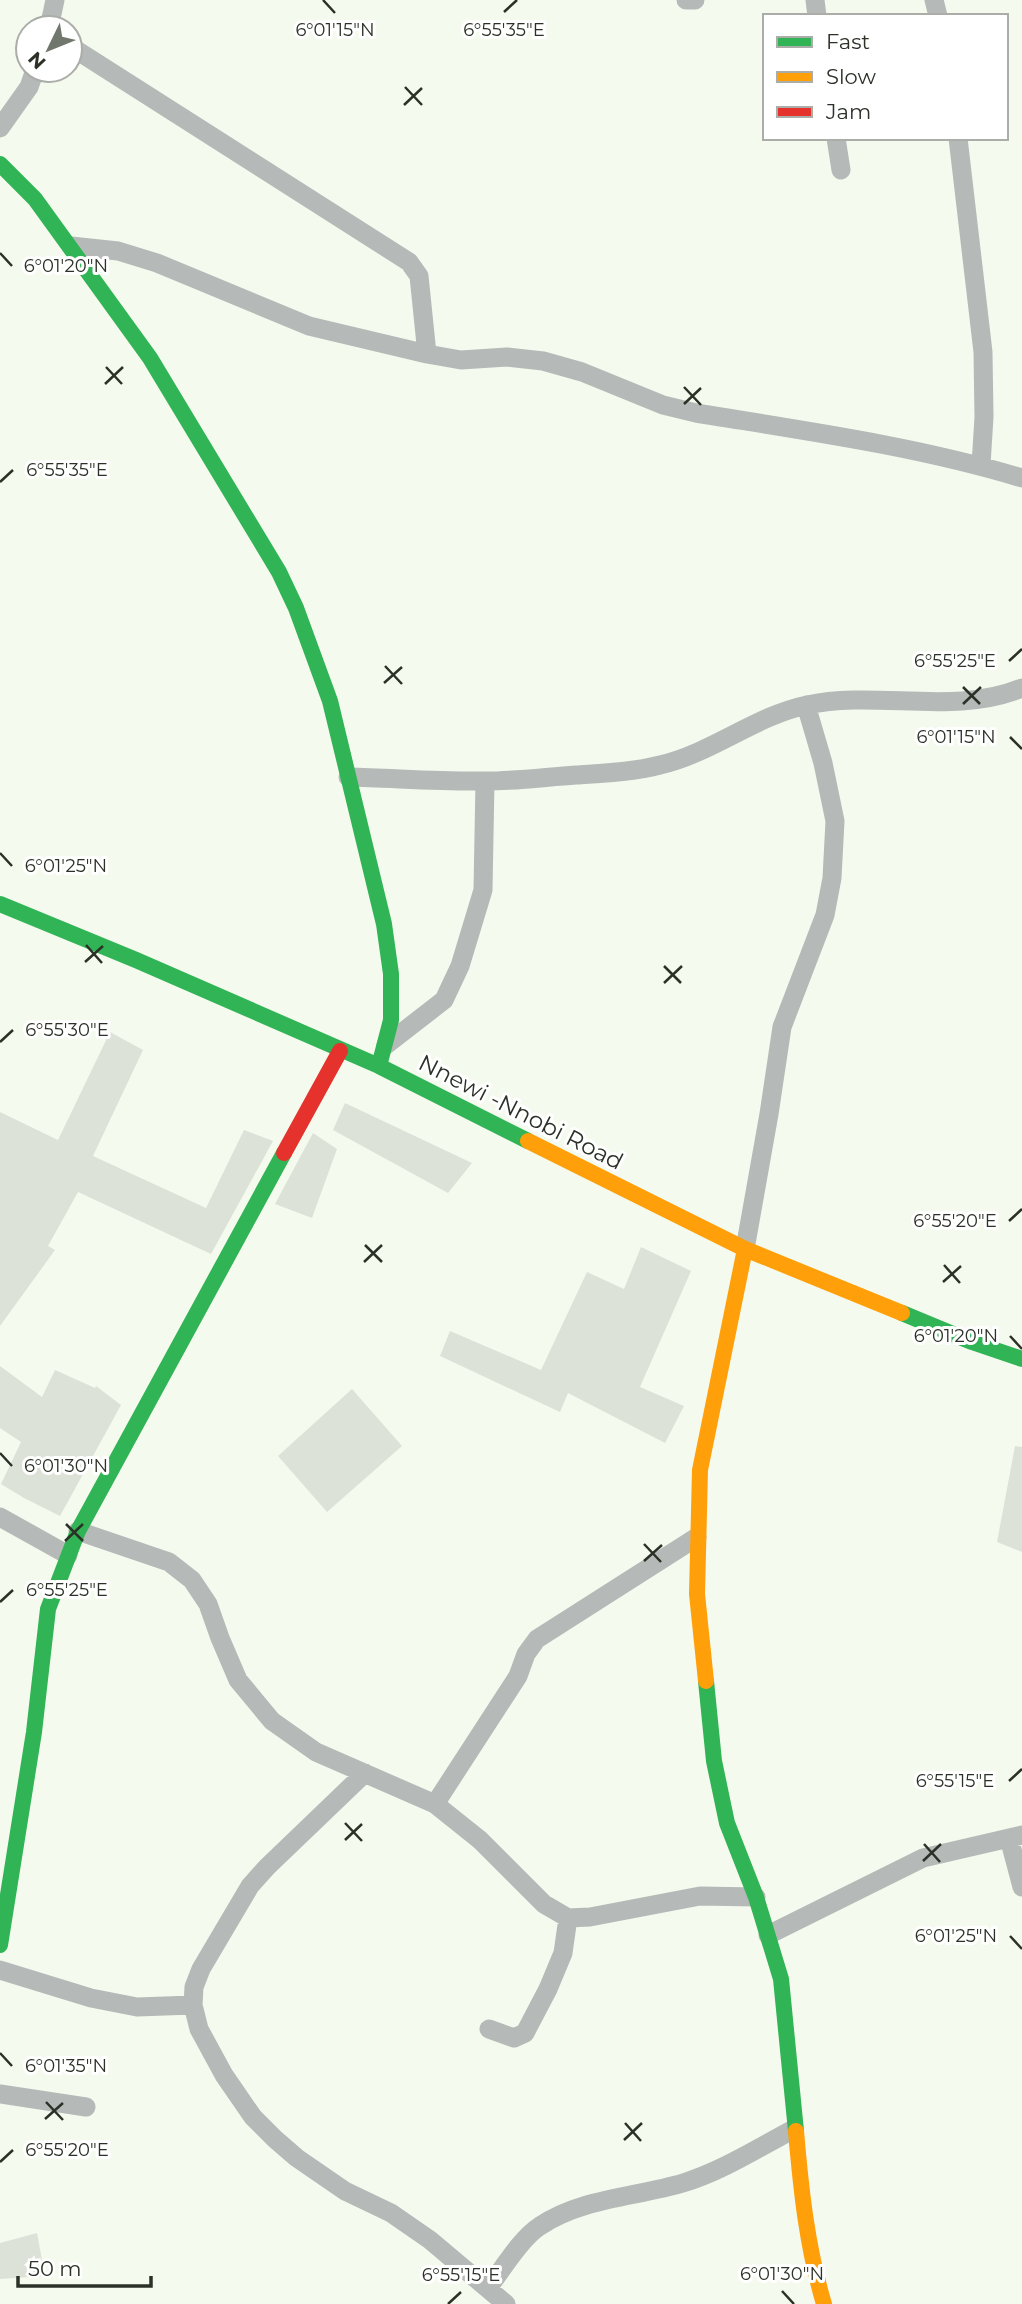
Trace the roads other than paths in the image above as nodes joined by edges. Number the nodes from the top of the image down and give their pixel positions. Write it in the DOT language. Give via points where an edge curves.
graph roads {
  1 [pos="686,0"];
  2 [pos="695,0"];
  3 [pos="84,55"];
  4 [pos="30,84"];
  5 [pos="0,128"];
  6 [pos="836,140"];
  7 [pos="958,140"];
  8 [pos="0,163"];
  9 [pos="841,170"];
  10 [pos="71,246"];
  11 [pos="427,354"];
  12 [pos="981,465"];
  13 [pos="1022,478"];
  14 [pos="1022,688"];
  15 [pos="806,705"];
  16 [pos="348,777"];
  17 [pos="485,781"];
  18 [pos="0,904"];
  19 [pos="386,1045"];
  20 [pos="340,1051"];
  21 [pos="379,1066"];
  22 [pos="745,1249"];
  23 [pos="1022,1359"];
  24 [pos="0,1517"];
  25 [pos="78,1531"];
  26 [pos="696,1537"];
  27 [pos="68,1555"];
  28 [pos="365,1773"];
  29 [pos="435,1804"];
  30 [pos="1016,1836"];
  31 [pos="1022,1887"];
  32 [pos="756,1897"];
  33 [pos="568,1918"];
  34 [pos="768,1935"];
  35 [pos="0,1940"];
  36 [pos="0,1970"];
  37 [pos="193,2005"];
  38 [pos="489,2029"];
  39 [pos="0,2094"];
  40 [pos="86,2107"];
  41 [pos="794,2129"];
  42 [pos="488,2288"];
  43 [pos="506,2304"];
  44 [pos="824,2304"];
  1 -- 2 [label="street"];
  3 -- 11 [label="street" via="409,262 418,276"];
  4 -- 5 [label="street"];
  6 -- 9 [label="street"];
  7 -- 12 [label="street" via="984,352"];
  8 -- 10 [label="street"];
  10 -- 11 [label="street" via="118,251 309,326"];
  10 -- 16 [label="street" via="150,358 279,572 330,701"];
  11 -- 12 [label="street" via="543,361 663,405"];
  12 -- 13 [label="street"];
  14 -- 15 [label="street" via="977,701 860,700"];
  15 -- 17 [label="street" via="658,766"];
  15 -- 22 [label="street" via="835,821 832,878 825,915 782,1027"];
  16 -- 17 [label="street"];
  16 -- 19 [label="street" via="384,923 391,974"];
  17 -- 19 [label="street" via="483,890 460,966 444,1000"];
  18 -- 20 [label="street, Nnewi -Nnobi Road"];
  19 -- 21 [label="street"];
  20 -- 21 [label="street, Nnewi -Nnobi Road"];
  20 -- 25 [label="street"];
  21 -- 22 [label="street, Nnewi -Nnobi Road"];
  22 -- 23 [label="street, Nnewi -Nnobi Road"];
  22 -- 26 [label="street" via="700,1470"];
  24 -- 27 [label="street"];
  25 -- 27 [label="street"];
  25 -- 28 [label="street" via="169,1562 192,1580 208,1604 239,1680 272,1721 316,1752"];
  26 -- 29 [label="street" via="537,1639 519,1676"];
  26 -- 32 [label="street" via="697,1594 714,1761 727,1823"];
  27 -- 35 [label="street" via="48,1609 34,1732"];
  28 -- 29 [label="street"];
  28 -- 37 [label="street" via="250,1886 201,1969"];
  29 -- 33 [label="street" via="480,1840 544,1904"];
  30 -- 31 [label="street"];
  30 -- 34 [label="street" via="923,1858"];
  32 -- 33 [label="street" via="700,1896"];
  32 -- 34 [label="street"];
  33 -- 38 [label="street" via="563,1952 525,2033 514,2038"];
  34 -- 41 [label="street" via="781,1979"];
  36 -- 37 [label="street" via="136,2007"];
  37 -- 42 [label="street" via="199,2029 224,2075 275,2139 345,2191 401,2219"];
  39 -- 40 [label="street"];
  41 -- 42 [label="street" via="703,2176 600,2201 538,2227"];
  41 -- 44 [label="street" via="812,2263"];
  42 -- 43 [label="street"];
}
